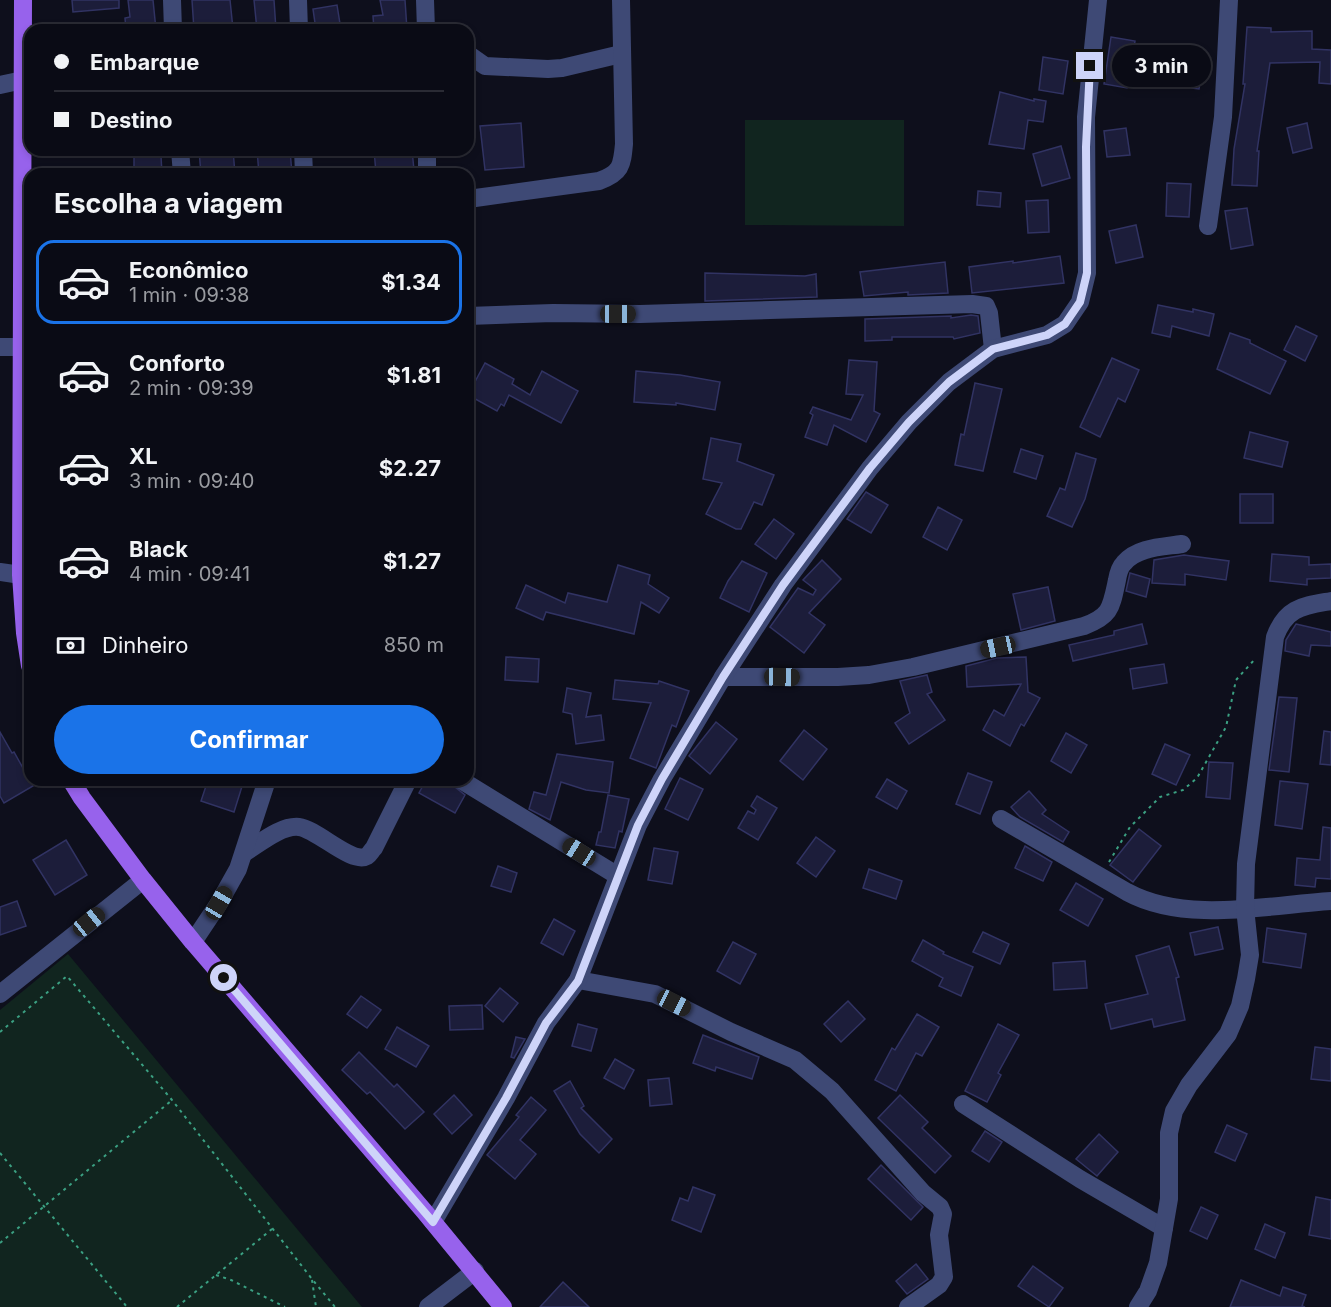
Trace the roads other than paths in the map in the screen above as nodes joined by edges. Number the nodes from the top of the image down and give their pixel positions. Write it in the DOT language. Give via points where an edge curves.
graph roads {
  1 [pos="23,0"];
  2 [pos="172,0"];
  3 [pos="298,0"];
  4 [pos="425,0"];
  5 [pos="621,0"];
  6 [pos="1098,0"];
  7 [pos="1229,0"];
  8 [pos="173,24"];
  9 [pos="299,24"];
  10 [pos="426,24"];
  11 [pos="621,54"];
  12 [pos="474,58"];
  13 [pos="23,80"];
  14 [pos="0,85"];
  15 [pos="24,124"];
  16 [pos="474,198"];
  17 [pos="1208,226"];
  18 [pos="24,279"];
  19 [pos="474,316"];
  20 [pos="0,347"];
  21 [pos="22,347"];
  22 [pos="993,349"];
  23 [pos="24,383"];
  24 [pos="24,506"];
  25 [pos="1182,544"];
  26 [pos="0,572"];
  27 [pos="21,575"];
  28 [pos="1331,601"];
  29 [pos="24,618"];
  30 [pos="723,677"];
  31 [pos="75,786"];
  32 [pos="265,786"];
  33 [pos="405,786"];
  34 [pos="471,786"];
  35 [pos="1001,819"];
  36 [pos="244,853"];
  37 [pos="618,876"];
  38 [pos="143,880"];
  39 [pos="1331,901"];
  40 [pos="1245,908"];
  41 [pos="193,942"];
  42 [pos="578,981"];
  43 [pos="0,994"];
  44 [pos="963,1104"];
  45 [pos="433,1222"];
  46 [pos="1164,1228"];
  47 [pos="475,1271"];
  48 [pos="428,1307"];
  49 [pos="503,1307"];
  50 [pos="908,1307"];
  51 [pos="1138,1307"];
  1 -- 13 [label="main road"];
  2 -- 8 [label="street"];
  3 -- 9 [label="street"];
  4 -- 10 [label="street"];
  5 -- 11 [label="street"];
  6 -- 22 [label="street" via="1086,117 1087,273 1080,302 1065,324 1047,335"];
  7 -- 17 [label="street" via="1223,117"];
  11 -- 12 [label="street" via="548,69 485,66"];
  11 -- 16 [label="street" via="624,144 618,171 599,181"];
  13 -- 14 [label="street"];
  13 -- 15 [label="main road"];
  18 -- 21 [label="main road"];
  19 -- 22 [label="street" via="972,303 986,306"];
  20 -- 21 [label="street"];
  21 -- 23 [label="main road"];
  22 -- 30 [label="street" via="949,382 870,468 783,585"];
  24 -- 27 [label="main road"];
  25 -- 30 [label="street" via="1147,550 1123,563 1107,614 1084,626 869,675"];
  26 -- 27 [label="street"];
  27 -- 29 [label="main road"];
  28 -- 40 [label="street" via="1287,614 1275,637 1246,864"];
  30 -- 37 [label="street" via="662,779"];
  31 -- 38 [label="main road"];
  32 -- 36 [label="street"];
  33 -- 36 [label="street" via="367,856 352,855 299,827 276,833"];
  34 -- 37 [label="street"];
  35 -- 40 [label="street" via="1143,901 1162,906"];
  36 -- 41 [label="street" via="223,896"];
  37 -- 42 [label="street"];
  38 -- 41 [label="main road"];
  38 -- 43 [label="street"];
  39 -- 40 [label="street"];
  40 -- 46 [label="street" via="1250,955 1240,1006 1228,1034 1174,1111 1169,1133 1169,1199"];
  41 -- 45 [label="main road"];
  42 -- 45 [label="street" via="546,1023"];
  42 -- 50 [label="street" via="656,994 795,1060 832,1091 943,1214 939,1235 944,1277"];
  44 -- 46 [label="street"];
  45 -- 47 [label="main road"];
  46 -- 51 [label="street" via="1158,1263"];
  47 -- 48 [label="street"];
  47 -- 49 [label="main road"];
}
